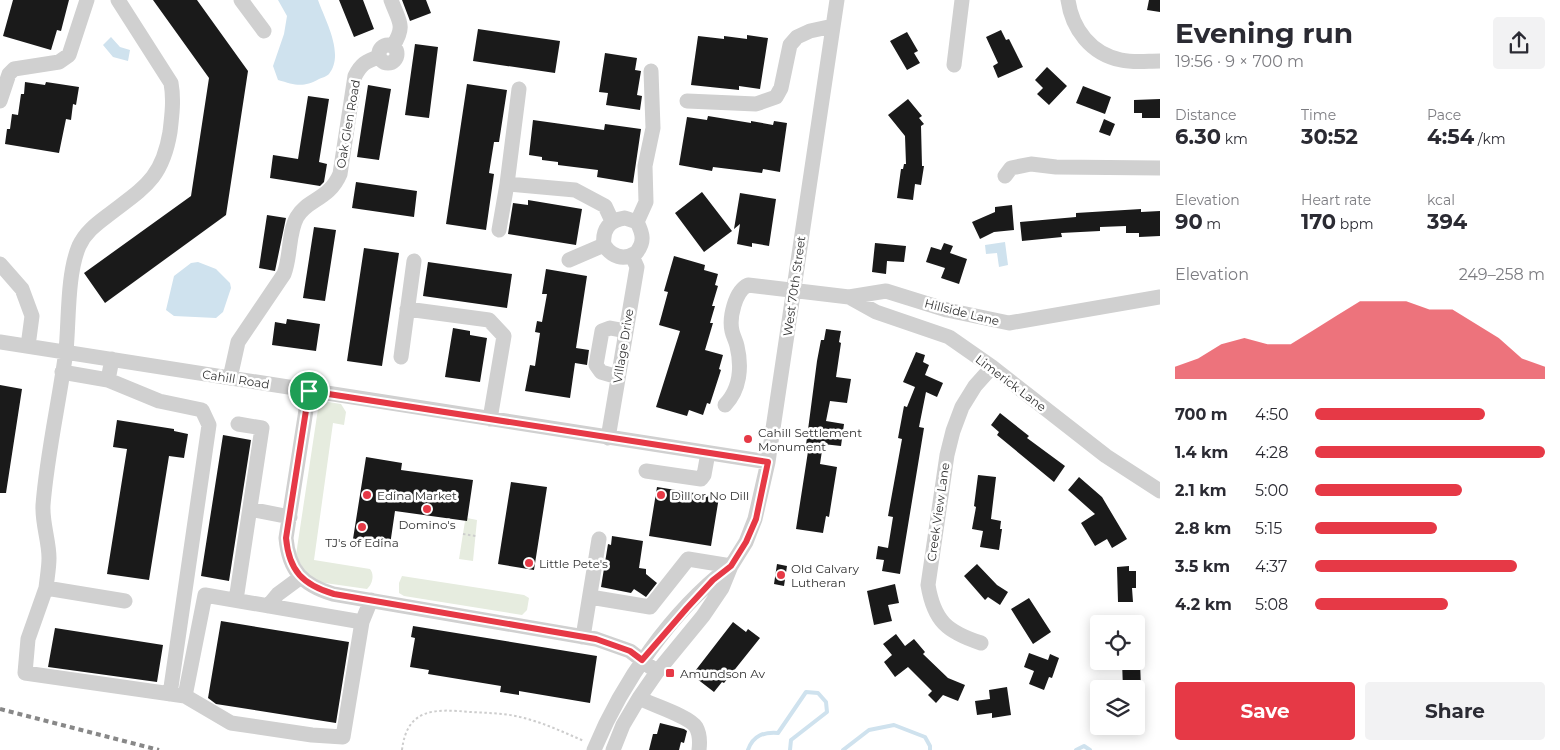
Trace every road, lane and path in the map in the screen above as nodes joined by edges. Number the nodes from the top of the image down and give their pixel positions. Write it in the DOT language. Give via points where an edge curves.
graph roads {
  1 [pos="87,0"];
  2 [pos="118,0"];
  3 [pos="241,0"];
  4 [pos="391,0"];
  5 [pos="837,0"];
  6 [pos="962,0"];
  7 [pos="1068,0"];
  8 [pos="833,26"];
  9 [pos="264,31"];
  10 [pos="1160,61"];
  11 [pos="954,66"];
  12 [pos="651,71"];
  13 [pos="519,89"];
  14 [pos="0,101"];
  15 [pos="687,101"];
  16 [pos="1160,168"];
  17 [pos="1005,176"];
  18 [pos="507,184"];
  19 [pos="612,221"];
  20 [pos="637,222"];
  21 [pos="499,230"];
  22 [pos="604,245"];
  23 [pos="632,256"];
  24 [pos="568,260"];
  25 [pos="414,261"];
  26 [pos="0,264"];
  27 [pos="794,290"];
  28 [pos="849,297"];
  29 [pos="1160,297"];
  30 [pos="407,309"];
  31 [pos="626,331"];
  32 [pos="0,342"];
  33 [pos="28,346"];
  34 [pos="66,352"];
  35 [pos="401,357"];
  36 [pos="112,360"];
  37 [pos="992,367"];
  38 [pos="62,372"];
  39 [pos="618,377"];
  40 [pos="230,378"];
  41 [pos="108,380"];
  42 [pos="309,391"];
  43 [pos="725,405"];
  44 [pos="490,419"];
  45 [pos="238,424"];
  46 [pos="608,438"];
  47 [pos="708,453"];
  48 [pos="768,462"];
  49 [pos="646,471"];
  50 [pos="1160,491"];
  51 [pos="250,509"];
  52 [pos="290,516"];
  53 [pos="463,534"];
  54 [pos="476,536"];
  55 [pos="600,540"];
  56 [pos="731,566"];
  57 [pos="301,577"];
  58 [pos="46,588"];
  59 [pos="590,597"];
  60 [pos="236,600"];
  61 [pos="371,600"];
  62 [pos="125,601"];
  63 [pos="268,606"];
  64 [pos="362,622"];
  65 [pos="583,637"];
  66 [pos="981,643"];
  67 [pos="642,660"];
  68 [pos="658,672"];
  69 [pos="178,695"];
  70 [pos="639,698"];
  71 [pos="589,746"];
  72 [pos="402,750"];
  73 [pos="613,750"];
  74 [pos="698,750"];
  1 -- 14 [label="street" via="69,54 59,62 14,69 9,74"];
  2 -- 34 [label="street" via="171,83 172,119 166,150 156,175 93,227 78,248 72,272"];
  3 -- 9 [label="street"];
  4 -- 40 [label="street, Oak Glen Road" via="401,32 393,46 398,54 396,60 383,62 379,57 360,66 355,76 340,174 335,186 298,215 284,274 238,342"];
  5 -- 8 [label="street, West 70th Street"];
  6 -- 11 [label="street"];
  7 -- 10 [label="street" via="1075,25 1090,46 1120,60"];
  8 -- 15 [label="street" via="810,31 790,45 776,97 756,104"];
  8 -- 27 [label="street, West 70th Street"];
  12 -- 20 [label="street" via="653,128 645,166 646,202"];
  13 -- 18 [label="street"];
  16 -- 17 [label="street" via="1031,164 1011,168"];
  18 -- 19 [label="street" via="575,190 605,206"];
  18 -- 21 [label="street"];
  19 -- 20 [label="street" via="625,218"];
  19 -- 22 [label="street" via="604,232"];
  20 -- 23 [label="street" via="643,236 640,248"];
  22 -- 23 [label="street" via="620,258"];
  22 -- 24 [label="street"];
  23 -- 31 [label="street, Village Drive" via="636,267"];
  25 -- 30 [label="street"];
  26 -- 33 [label="street" via="22,289 32,316"];
  27 -- 28 [label="street, Hillside Lane"];
  27 -- 43 [label="street, Hillside Lane" via="756,285 742,288 732,323 740,373"];
  27 -- 48 [label="street, West 70th Street"];
  28 -- 29 [label="street, Hillside Lane" via="886,291 947,310 1009,323"];
  28 -- 37 [label="street, Limerick Lane" via="876,312 949,337"];
  30 -- 35 [label="street"];
  30 -- 44 [label="street" via="489,320 504,336"];
  31 -- 39 [label="street, Village Drive"];
  31 -- 39 [label="street" via="610,328 602,331 598,346 596,365 600,372"];
  32 -- 33 [label="street, Cahill Road"];
  33 -- 34 [label="street, Cahill Road"];
  34 -- 36 [label="street, Cahill Road"];
  34 -- 38 [label="street"];
  36 -- 40 [label="street, Cahill Road"];
  36 -- 41 [label="street"];
  37 -- 50 [label="street, Limerick Lane" via="1106,456"];
  37 -- 66 [label="street, Creek View Lane" via="970,393 953,431 928,585 930,601 946,628"];
  38 -- 41 [label="street"];
  38 -- 58 [label="street" via="43,508 49,558"];
  39 -- 46 [label="street, Village Drive"];
  40 -- 42 [label="street, Cahill Road"];
  41 -- 69 [label="street" via="159,401 202,410 209,425"];
  42 -- 44 [label="street, Cahill Road"];
  42 -- 52 [label="street"];
  44 -- 46 [label="street, Cahill Road"];
  45 -- 51 [label="street" via="262,428"];
  46 -- 47 [label="street, Cahill Road"];
  47 -- 48 [label="street, Cahill Road"];
  47 -- 49 [label="street" via="701,479"];
  48 -- 56 [label="street, West 70th Street" via="756,519"];
  51 -- 52 [label="street"];
  51 -- 60 [label="street"];
  52 -- 57 [label="street" via="286,538 288,554"];
  53 -- 54 [label="path"];
  55 -- 59 [label="street"];
  56 -- 59 [label="street" via="688,559 650,607"];
  56 -- 67 [label="street, West 70th Street" via="713,580"];
  56 -- 68 [label="street, West 70th Street" via="722,588 703,616"];
  57 -- 61 [label="street" via="318,590"];
  57 -- 63 [label="street"];
  58 -- 62 [label="street"];
  58 -- 69 [label="street" via="28,638 25,673"];
  59 -- 65 [label="street"];
  60 -- 63 [label="street"];
  60 -- 69 [label="street" via="205,595"];
  61 -- 64 [label="street"];
  61 -- 65 [label="street"];
  63 -- 64 [label="street"];
  64 -- 69 [label="street" via="343,737 231,723"];
  65 -- 67 [label="street" via="613,644"];
  67 -- 68 [label="street"];
  67 -- 71 [label="street, West 70th Street"];
  68 -- 70 [label="street, West 70th Street"];
  70 -- 73 [label="street, West 70th Street" via="623,724"];
  70 -- 74 [label="street" via="696,726 701,742"];
  71 -- 72 [label="path" via="557,729 519,716 442,710 427,712 413,722 405,734"];
}
